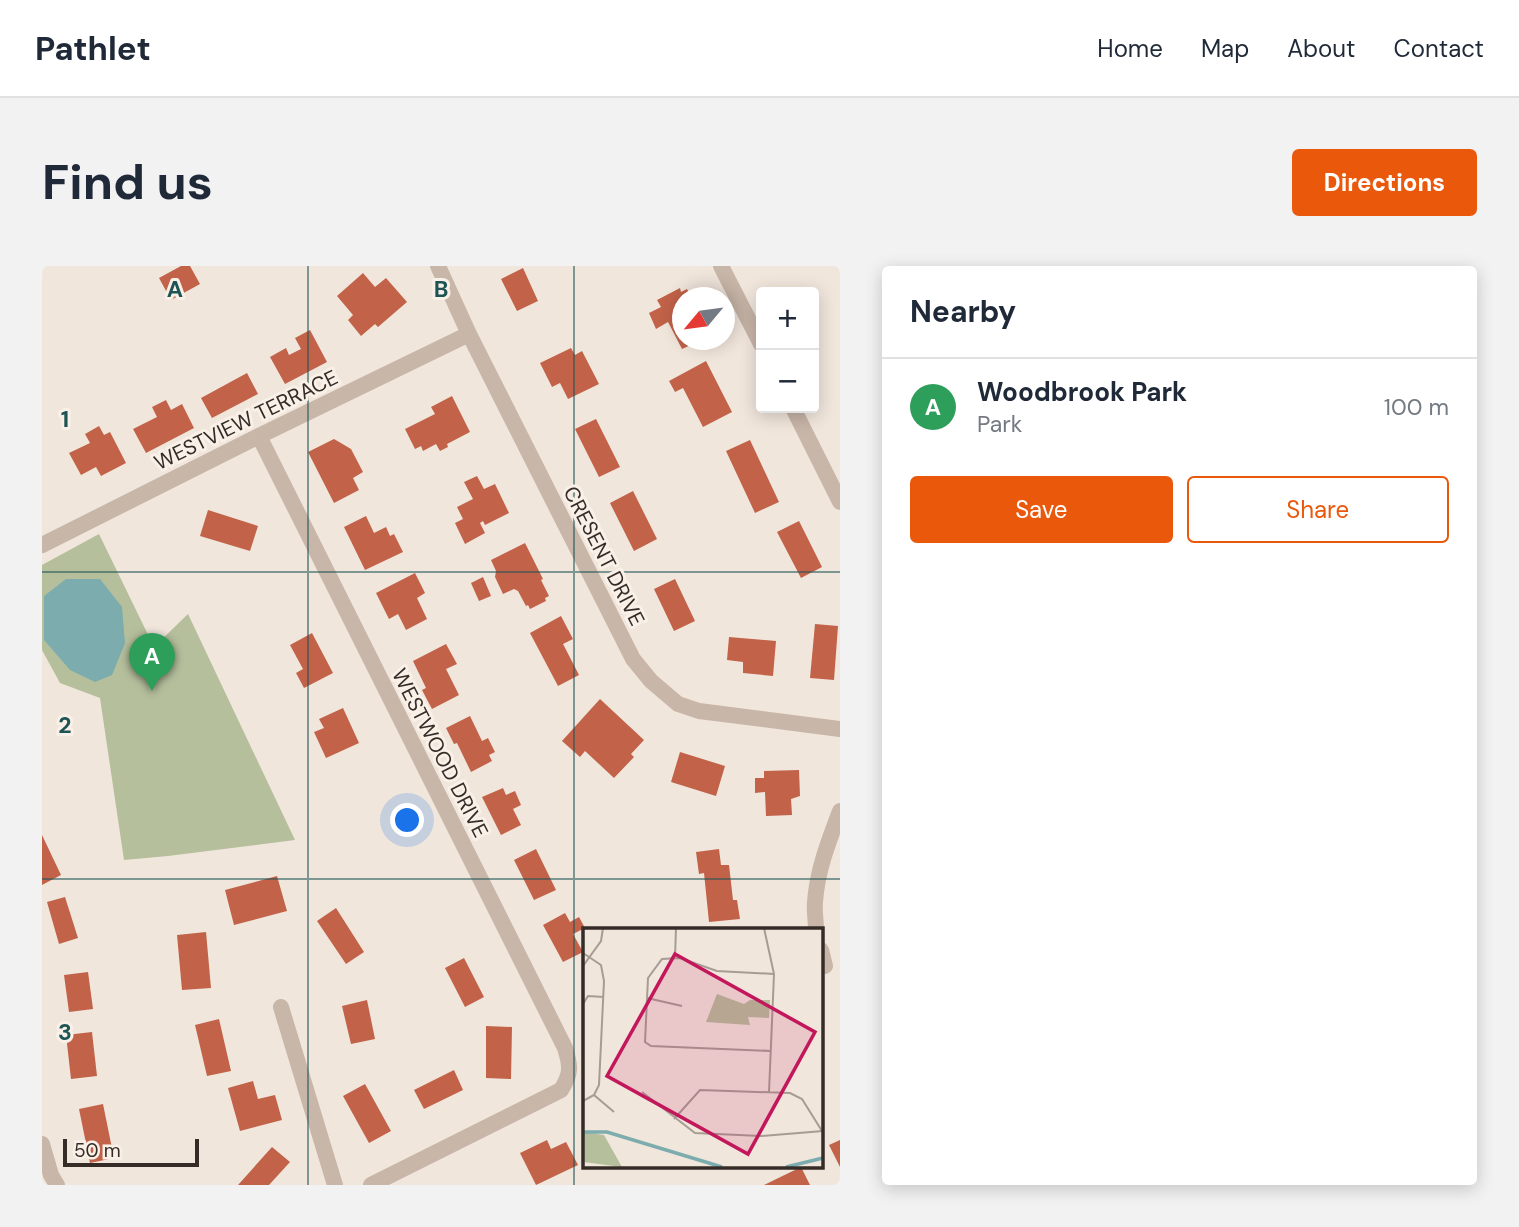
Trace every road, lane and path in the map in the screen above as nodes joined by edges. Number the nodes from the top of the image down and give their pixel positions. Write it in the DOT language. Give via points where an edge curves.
graph roads {
  1 [pos="438,266"];
  2 [pos="721,266"];
  3 [pos="470,334"];
  4 [pos="756,334"];
  5 [pos="796,413"];
  6 [pos="259,436"];
  7 [pos="840,502"];
  8 [pos="42,545"];
  9 [pos="840,729"];
  10 [pos="840,811"];
  11 [pos="816,928"];
  12 [pos="281,1007"];
  13 [pos="42,1144"];
  14 [pos="50,1180"];
  15 [pos="335,1185"];
  16 [pos="371,1185"];
  1 -- 3 [label="street, CRESENT DRIVE"];
  2 -- 4 [label="street"];
  3 -- 6 [label="street, WESTVIEW TERRACE"];
  3 -- 9 [label="street, CRESENT DRIVE" via="633,659 651,681 678,704 699,711"];
  5 -- 7 [label="street"];
  6 -- 8 [label="street, WESTVIEW TERRACE"];
  6 -- 16 [label="street, WESTWOOD DRIVE" via="570,1065 561,1090"];
  10 -- 11 [label="street" via="818,880"];
  12 -- 15 [label="street"];
  13 -- 14 [label="street"];
}
